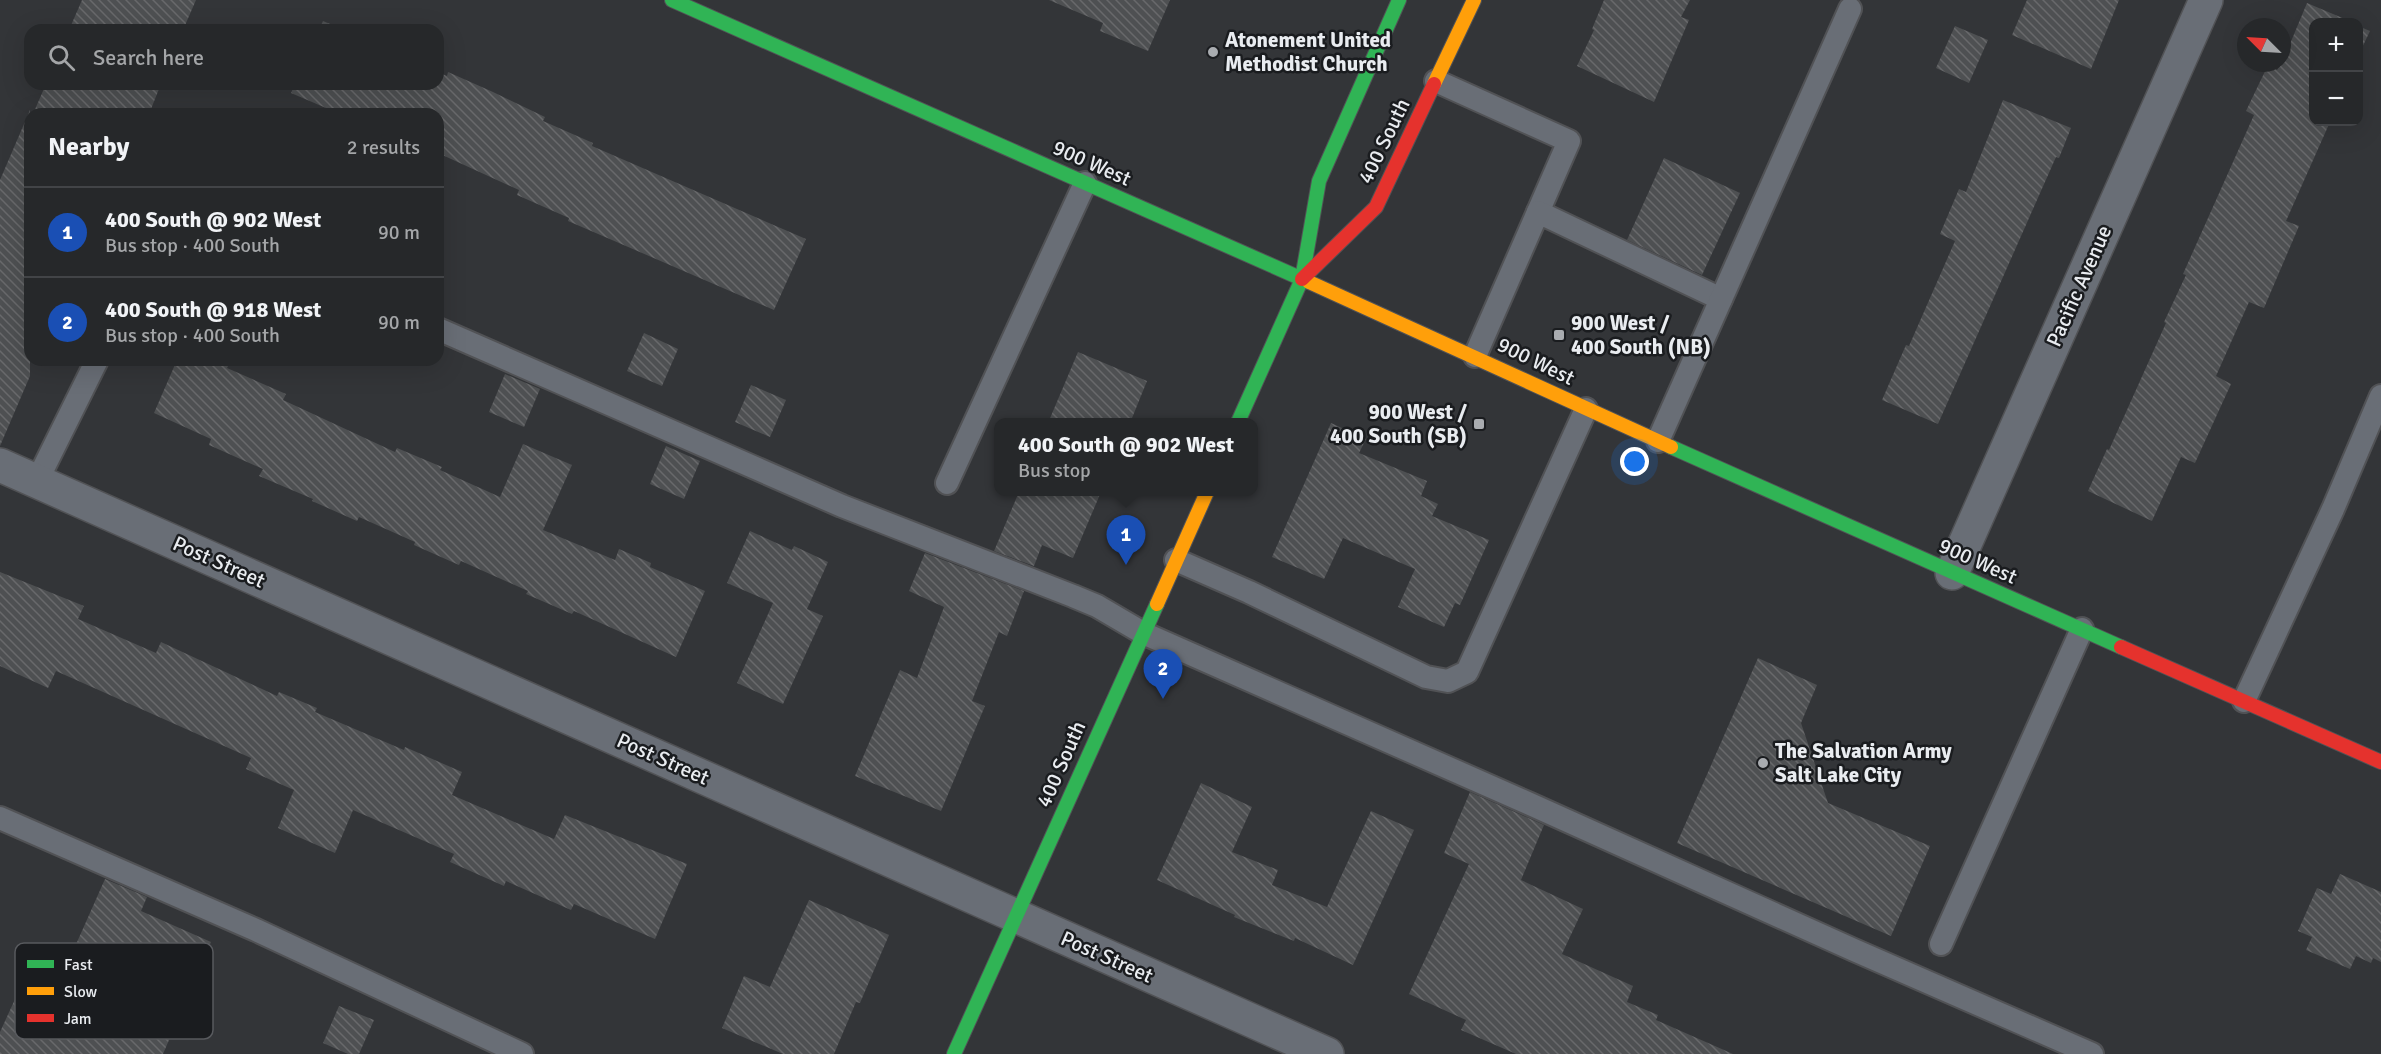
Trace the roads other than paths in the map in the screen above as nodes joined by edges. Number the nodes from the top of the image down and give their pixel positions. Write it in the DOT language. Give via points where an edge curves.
graph roads {
  1 [pos="672,0"];
  2 [pos="1399,0"];
  3 [pos="1474,0"];
  4 [pos="2206,0"];
  5 [pos="1850,9"];
  6 [pos="1436,81"];
  7 [pos="1085,183"];
  8 [pos="1538,212"];
  9 [pos="1302,279"];
  10 [pos="1721,299"];
  11 [pos="444,332"];
  12 [pos="1475,356"];
  13 [pos="94,366"];
  14 [pos="2381,396"];
  15 [pos="1586,408"];
  16 [pos="1240,418"];
  17 [pos="1658,441"];
  18 [pos="0,465"];
  19 [pos="37,481"];
  20 [pos="947,483"];
  21 [pos="1205,496"];
  22 [pos="1176,560"];
  23 [pos="1952,573"];
  24 [pos="2082,628"];
  25 [pos="1143,633"];
  26 [pos="2244,701"];
  27 [pos="2381,762"];
  28 [pos="0,818"];
  29 [pos="1016,916"];
  30 [pos="1941,944"];
  31 [pos="522,1054"];
  32 [pos="954,1054"];
  33 [pos="1327,1054"];
  34 [pos="2092,1054"];
  1 -- 7 [label="main road, 900 West"];
  2 -- 9 [label="main road, 400 South" via="1319,181"];
  3 -- 6 [label="main road, 400 South"];
  4 -- 23 [label="street, Pacific Avenue"];
  5 -- 10 [label="lane"];
  6 -- 8 [label="lane" via="1569,141"];
  6 -- 9 [label="main road, 400 South" via="1376,207"];
  7 -- 9 [label="main road, 900 West"];
  7 -- 20 [label="lane"];
  8 -- 10 [label="lane"];
  8 -- 12 [label="lane"];
  9 -- 12 [label="main road, 900 West"];
  9 -- 16 [label="main road, 400 South"];
  10 -- 17 [label="lane"];
  11 -- 25 [label="lane" via="842,506 1097,606"];
  12 -- 15 [label="main road, 900 West"];
  13 -- 19 [label="lane"];
  14 -- 26 [label="lane"];
  15 -- 17 [label="main road, 900 West"];
  15 -- 22 [label="lane" via="1467,672 1448,681 1426,677"];
  17 -- 23 [label="main road, 900 West"];
  18 -- 19 [label="street, Post Street"];
  19 -- 29 [label="street, Post Street"];
  21 -- 22 [label="main road, 400 South"];
  22 -- 25 [label="main road, 400 South"];
  23 -- 24 [label="main road, 900 West"];
  24 -- 26 [label="main road, 900 West"];
  24 -- 30 [label="lane"];
  25 -- 29 [label="main road, 400 South"];
  25 -- 34 [label="lane"];
  26 -- 27 [label="main road, 900 West"];
  28 -- 31 [label="lane" via="256,930"];
  29 -- 32 [label="main road, 400 South"];
  29 -- 33 [label="street, Post Street"];
}
